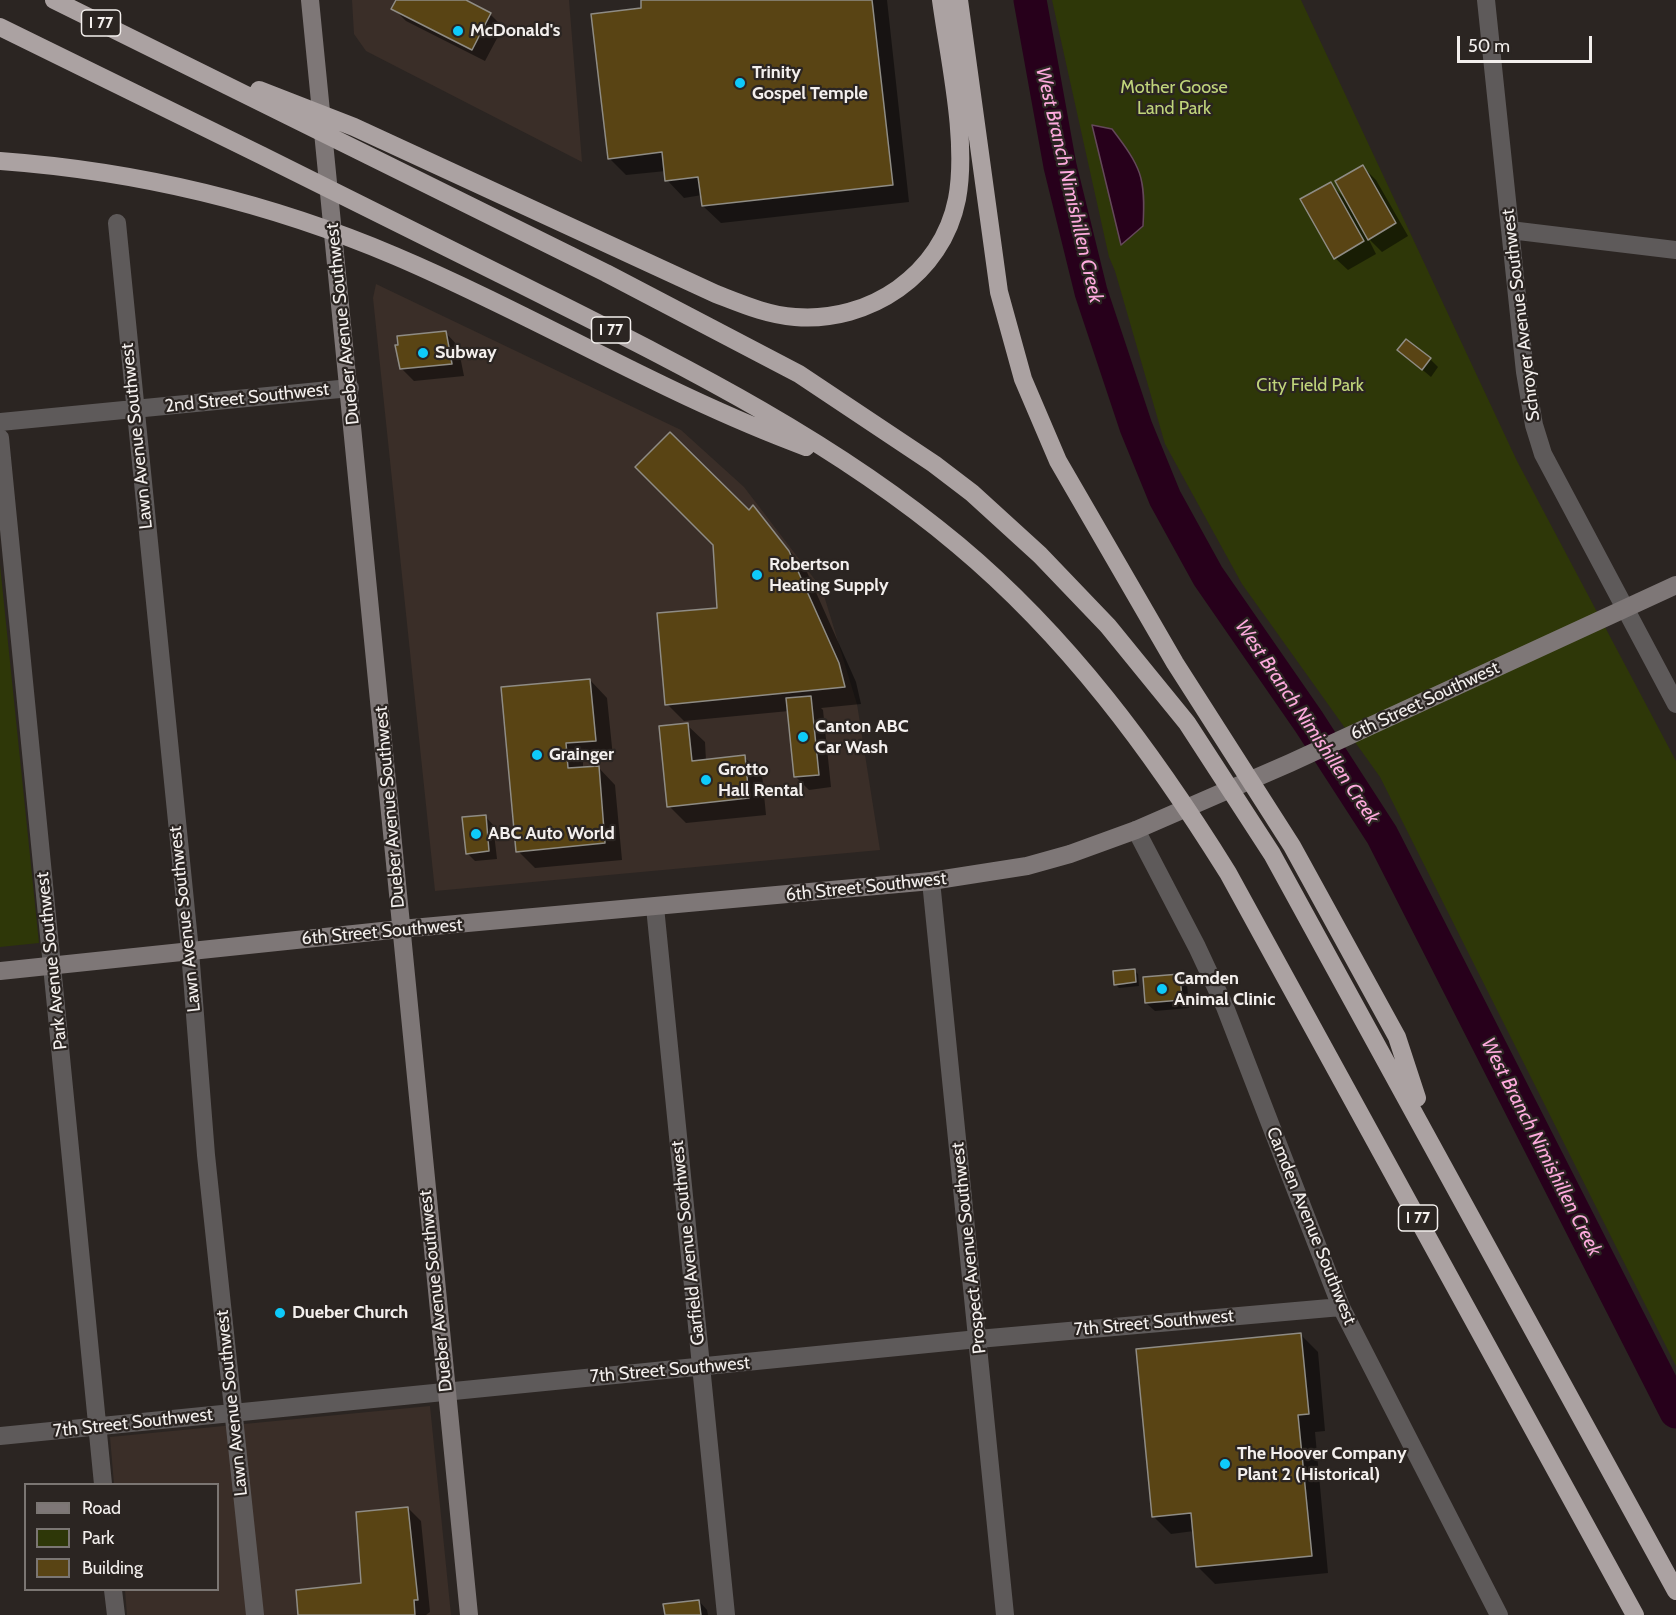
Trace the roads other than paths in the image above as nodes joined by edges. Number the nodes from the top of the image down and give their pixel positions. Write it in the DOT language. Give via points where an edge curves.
graph roads {
  1 [pos="54,0"];
  2 [pos="310,0"];
  3 [pos="941,0"];
  4 [pos="959,0"];
  5 [pos="1486,0"];
  6 [pos="0,27"];
  7 [pos="148,47"];
  8 [pos="0,160"];
  9 [pos="117,223"];
  10 [pos="1510,230"];
  11 [pos="1676,250"];
  12 [pos="350,388"];
  13 [pos="134,409"];
  14 [pos="0,422"];
  15 [pos="0,438"];
  16 [pos="843,460"];
  17 [pos="1676,585"];
  18 [pos="1625,609"];
  19 [pos="1676,704"];
  20 [pos="1136,830"];
  21 [pos="931,881"];
  22 [pos="655,907"];
  23 [pos="401,929"];
  24 [pos="190,951"];
  25 [pos="52,966"];
  26 [pos="0,971"];
  27 [pos="1429,1137"];
  28 [pos="1341,1307"];
  29 [pos="978,1339"];
  30 [pos="701,1367"];
  31 [pos="446,1392"];
  32 [pos="233,1413"];
  33 [pos="98,1426"];
  34 [pos="0,1436"];
  35 [pos="103,1483"];
  36 [pos="113,1591"];
  37 [pos="1676,1591"];
  38 [pos="116,1615"];
  39 [pos="255,1615"];
  40 [pos="469,1615"];
  41 [pos="726,1615"];
  42 [pos="1005,1615"];
  43 [pos="1499,1615"];
  44 [pos="1635,1615"];
  1 -- 7 [label="highway, I 77"];
  2 -- 12 [label="street, Dueber Avenue Southwest"];
  3 -- 7 [label="highway" via="959,143 957,200 950,221 932,255 894,292 871,305 819,317 771,314 716,294 354,127"];
  4 -- 27 [label="highway" via="999,292 1037,419 1075,493 1207,715 1292,846 1397,1037"];
  5 -- 10 [label="street, Schroyer Avenue Southwest"];
  6 -- 16 [label="highway, I 77" via="645,347 751,403"];
  7 -- 27 [label="highway, I 77" via="731,337 860,412 972,493 1040,555 1108,626 1186,723 1272,854"];
  8 -- 16 [label="highway" via="152,179 286,215 394,256 749,426"];
  9 -- 13 [label="street, Lawn Avenue Southwest"];
  10 -- 11 [label="street"];
  10 -- 18 [label="street, Schroyer Avenue Southwest" via="1533,425 1543,454"];
  12 -- 13 [label="street, 2nd Street Southwest"];
  12 -- 23 [label="street, Dueber Avenue Southwest"];
  13 -- 14 [label="street, 2nd Street Southwest"];
  13 -- 24 [label="street, Lawn Avenue Southwest"];
  15 -- 25 [label="street, Park Avenue Southwest"];
  16 -- 44 [label="highway, I 77" via="917,513 1003,585 1067,650 1143,745 1228,873"];
  17 -- 18 [label="street, 6th Street Southwest"];
  18 -- 19 [label="street, Schroyer Avenue Southwest"];
  18 -- 20 [label="street, 6th Street Southwest"];
  20 -- 21 [label="street, 6th Street Southwest" via="1028,866"];
  20 -- 28 [label="street, Camden Avenue Southwest" via="1225,1007"];
  21 -- 22 [label="street, 6th Street Southwest"];
  21 -- 29 [label="street, Prospect Avenue Southwest"];
  22 -- 23 [label="street, 6th Street Southwest"];
  22 -- 30 [label="street, Garfield Avenue Southwest"];
  23 -- 24 [label="street, 6th Street Southwest"];
  23 -- 31 [label="street, Dueber Avenue Southwest"];
  24 -- 25 [label="street, 6th Street Southwest"];
  24 -- 32 [label="street, Lawn Avenue Southwest"];
  25 -- 26 [label="street, 6th Street Southwest"];
  25 -- 33 [label="street, Park Avenue Southwest"];
  27 -- 37 [label="highway, I 77"];
  28 -- 29 [label="street, 7th Street Southwest"];
  28 -- 43 [label="street, Camden Avenue Southwest"];
  29 -- 30 [label="street, 7th Street Southwest"];
  29 -- 42 [label="street, Prospect Avenue Southwest"];
  30 -- 31 [label="street, 7th Street Southwest"];
  30 -- 41 [label="street, Garfield Avenue Southwest"];
  31 -- 32 [label="street, 7th Street Southwest"];
  31 -- 40 [label="street, Dueber Avenue Southwest"];
  32 -- 33 [label="street, 7th Street Southwest"];
  32 -- 39 [label="street, Lawn Avenue Southwest"];
  33 -- 34 [label="street, 7th Street Southwest"];
  33 -- 35 [label="street, Park Avenue Southwest"];
  36 -- 38 [label="street"];
}
